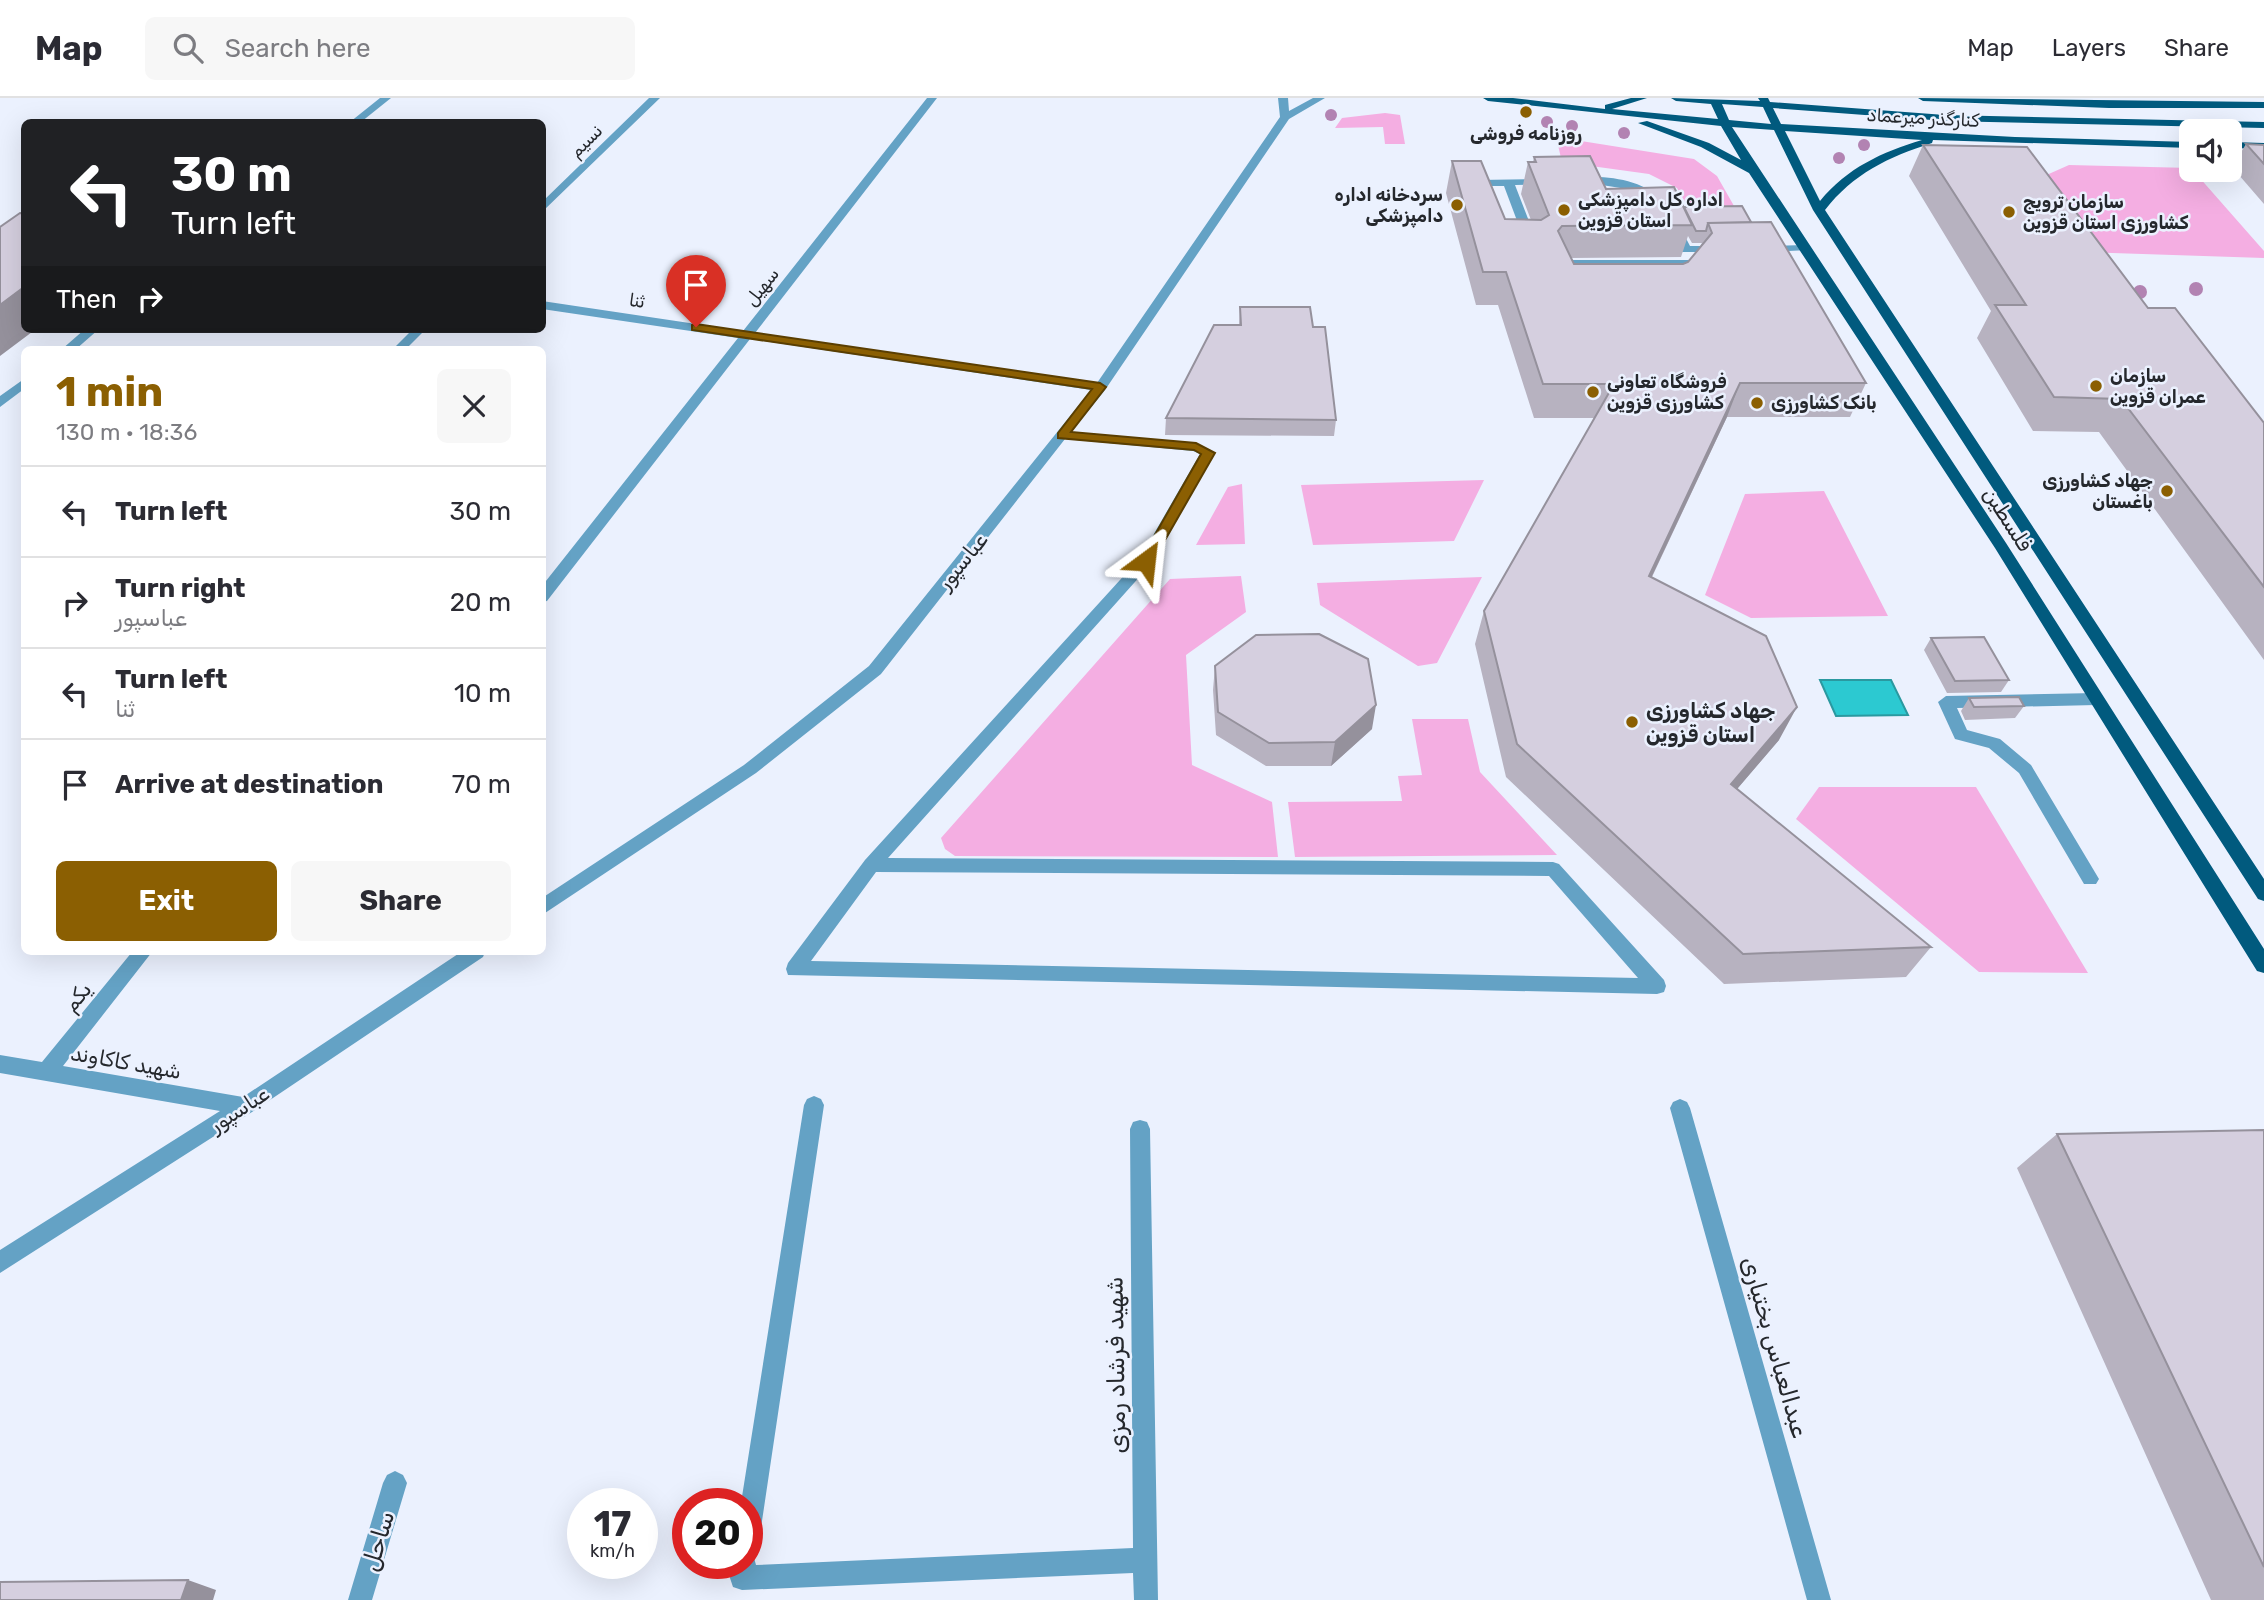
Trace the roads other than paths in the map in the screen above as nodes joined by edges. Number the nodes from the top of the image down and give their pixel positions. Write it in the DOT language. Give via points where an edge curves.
graph roads {
  1 [pos="386,98"];
  2 [pos="654,98"];
  3 [pos="932,98"];
  4 [pos="1283,98"];
  5 [pos="1320,98"];
  6 [pos="1488,98"];
  7 [pos="1642,98"];
  8 [pos="1676,98"];
  9 [pos="1714,98"];
  10 [pos="1763,98"];
  11 [pos="1854,98"];
  12 [pos="1923,98"];
  13 [pos="1935,99"];
  14 [pos="2264,105"];
  15 [pos="1585,110"];
  16 [pos="1285,117"];
  17 [pos="359,119"];
  18 [pos="1724,122"];
  19 [pos="2264,125"];
  20 [pos="1776,126"];
  21 [pos="1940,138"];
  22 [pos="2179,145"];
  23 [pos="2242,145"];
  24 [pos="2264,146"];
  25 [pos="1757,174"];
  26 [pos="1508,182"];
  27 [pos="546,205"];
  28 [pos="1488,208"];
  29 [pos="1819,210"];
  30 [pos="1523,247"];
  31 [pos="1805,248"];
  32 [pos="1686,250"];
  33 [pos="1693,264"];
  34 [pos="1565,281"];
  35 [pos="1678,281"];
  36 [pos="546,306"];
  37 [pos="88,333"];
  38 [pos="416,333"];
  39 [pos="747,335"];
  40 [pos="72,346"];
  41 [pos="402,346"];
  42 [pos="21,386"];
  43 [pos="1100,387"];
  44 [pos="0,403"];
  45 [pos="1062,435"];
  46 [pos="546,592"];
  47 [pos="2096,699"];
  48 [pos="871,865"];
  49 [pos="2090,879"];
  50 [pos="2264,894"];
  51 [pos="546,905"];
  52 [pos="141,955"];
  53 [pos="472,955"];
  54 [pos="2264,965"];
  55 [pos="0,1064"];
  56 [pos="46,1072"];
  57 [pos="814,1105"];
  58 [pos="245,1106"];
  59 [pos="1679,1108"];
  60 [pos="1140,1129"];
  61 [pos="0,1262"];
  62 [pos="395,1483"];
  63 [pos="755,1488"];
  64 [pos="1145,1560"];
  65 [pos="763,1577"];
  66 [pos="360,1600"];
  67 [pos="1146,1600"];
  68 [pos="1819,1600"];
  1 -- 17 [label="street"];
  2 -- 27 [label="street, نسیم"];
  3 -- 39 [label="street, سهیل"];
  4 -- 16 [label="street"];
  5 -- 16 [label="street"];
  6 -- 15 [label="main road, کنارگذر میرعماد"];
  7 -- 15 [label="main road"];
  8 -- 19 [label="main road" via="1945,118"];
  9 -- 18 [label="main road, فلسطین"];
  10 -- 20 [label="main road, فلسطین"];
  11 -- 21 [label="main road" via="1856,109 1873,120"];
  12 -- 13 [label="main road"];
  13 -- 14 [label="main road"];
  15 -- 18 [label="main road, کنارگذر میرعماد"];
  15 -- 25 [label="main road" via="1689,138"];
  16 -- 43 [label="street, عباسپور"];
  18 -- 20 [label="main road, کنارگذر میرعماد"];
  18 -- 25 [label="main road, فلسطین"];
  20 -- 21 [label="main road, کنارگذر میرعماد"];
  20 -- 29 [label="main road, فلسطین"];
  21 -- 22 [label="main road, کنارگذر میرعماد"];
  21 -- 29 [label="main road" via="1869,161 1833,190"];
  23 -- 24 [label="main road"];
  25 -- 31 [label="main road, فلسطین"];
  26 -- 28 [label="street" via="1479,183"];
  26 -- 30 [label="street" via="1533,247"];
  26 -- 32 [label="street" via="1622,183 1648,193 1665,210"];
  29 -- 50 [label="main road, فلسطین"];
  31 -- 32 [label="street"];
  31 -- 47 [label="main road, فلسطین"];
  32 -- 33 [label="street"];
  33 -- 34 [label="street" via="1558,263"];
  33 -- 35 [label="street"];
  36 -- 39 [label="street, ثنا"];
  37 -- 40 [label="street"];
  38 -- 41 [label="street"];
  39 -- 43 [label="street, ثنا"];
  39 -- 46 [label="street, سهیل"];
  42 -- 44 [label="street"];
  43 -- 45 [label="street, عباسپور"];
  45 -- 48 [label="street" via="1196,447 1208,453 1146,561"];
  45 -- 51 [label="street, عباسپور" via="875,670 750,769"];
  47 -- 49 [label="street" via="1946,702 1961,734 1994,743 2025,769"];
  47 -- 54 [label="main road, فلسطین"];
  48 -- 48 [label="street" via="1553,869 1657,986 795,970"];
  52 -- 56 [label="street, یکم"];
  53 -- 58 [label="street, عباسپور"];
  55 -- 56 [label="street, شهید کاکاوند"];
  56 -- 58 [label="street, شهید کاکاوند"];
  57 -- 63 [label="street"];
  58 -- 61 [label="street, عباسپور"];
  59 -- 68 [label="street, عبدالعباس بختیاری"];
  60 -- 64 [label="street, شهید فرشاد رمزی"];
  62 -- 66 [label="street, ساحل"];
  64 -- 65 [label="street"];
  64 -- 67 [label="street, شهید فرشاد رمزی"];
}
